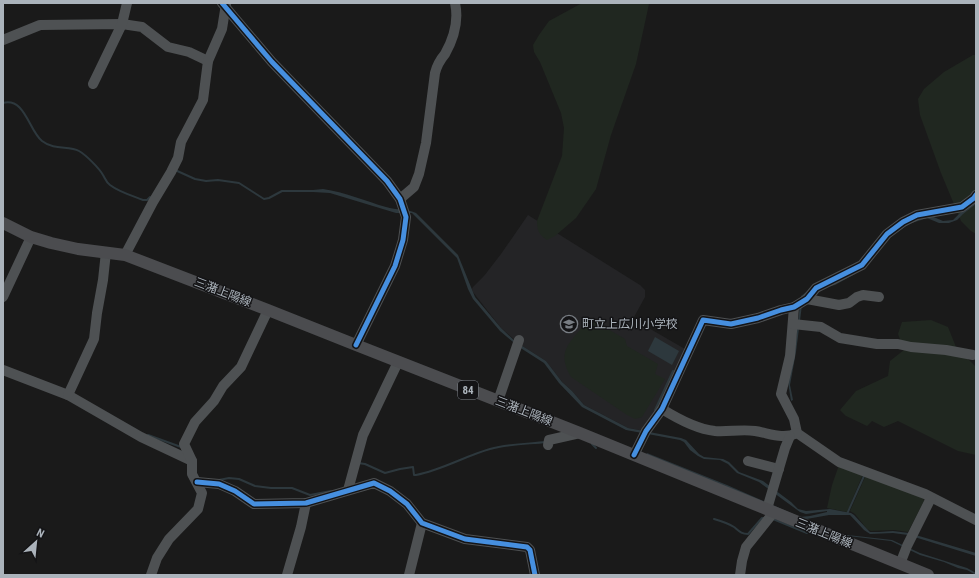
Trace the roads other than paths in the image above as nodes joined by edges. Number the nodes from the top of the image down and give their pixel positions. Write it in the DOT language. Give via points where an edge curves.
graph roads {
  1 [pos="127,3"];
  2 [pos="455,3"];
  3 [pos="224,4"];
  4 [pos="122,24"];
  5 [pos="3,40"];
  6 [pos="208,61"];
  7 [pos="93,84"];
  8 [pos="976,195"];
  9 [pos="400,199"];
  10 [pos="3,223"];
  11 [pos="31,237"];
  12 [pos="106,252"];
  13 [pos="126,255"];
  14 [pos="3,297"];
  15 [pos="879,297"];
  16 [pos="804,300"];
  17 [pos="268,310"];
  18 [pos="797,324"];
  19 [pos="519,340"];
  20 [pos="356,346"];
  21 [pos="973,355"];
  22 [pos="398,362"];
  23 [pos="3,370"];
  24 [pos="68,396"];
  25 [pos="498,402"];
  26 [pos="662,409"];
  27 [pos="580,433"];
  28 [pos="794,434"];
  29 [pos="549,443"];
  30 [pos="634,455"];
  31 [pos="192,461"];
  32 [pos="748,461"];
  33 [pos="779,469"];
  34 [pos="197,482"];
  35 [pos="348,490"];
  36 [pos="931,498"];
  37 [pos="306,503"];
  38 [pos="770,506"];
  39 [pos="976,520"];
  40 [pos="422,523"];
  41 [pos="900,564"];
  42 [pos="151,575"];
  43 [pos="287,575"];
  44 [pos="409,575"];
  45 [pos="535,575"];
  46 [pos="740,575"];
  47 [pos="928,575"];
  1 -- 4 [label="street"];
  2 -- 9 [label="street" via="456,24 453,38 435,73 426,143 419,174 414,187"];
  3 -- 6 [label="street" via="222,29"];
  3 -- 9 [label="street" via="272,62 378,170"];
  4 -- 5 [label="street" via="40,25"];
  4 -- 6 [label="street" via="142,27 168,47 189,52"];
  4 -- 7 [label="street"];
  6 -- 13 [label="street" via="203,100 181,142 178,158"];
  8 -- 16 [label="street" via="962,207 917,215 903,222 887,234 862,265 816,288"];
  9 -- 20 [label="street" via="406,217 404,240 395,266"];
  10 -- 11 [label="main road, 三潴上陽線 / 84"];
  11 -- 12 [label="main road, 三潴上陽線 / 84" via="78,249"];
  11 -- 14 [label="street"];
  12 -- 13 [label="main road, 三潴上陽線 / 84"];
  12 -- 24 [label="street" via="94,340"];
  13 -- 17 [label="main road, 三潴上陽線 / 84"];
  15 -- 16 [label="street" via="857,296 849,303 839,305"];
  16 -- 18 [label="street"];
  16 -- 26 [label="street" via="758,318 731,324 703,320"];
  17 -- 20 [label="main road, 三潴上陽線 / 84"];
  17 -- 31 [label="street" via="242,367 223,386 196,422 184,444"];
  18 -- 21 [label="street" via="821,327 840,338"];
  18 -- 28 [label="street" via="781,394 794,419"];
  19 -- 25 [label="street"];
  20 -- 22 [label="main road, 三潴上陽線 / 84"];
  22 -- 25 [label="main road, 三潴上陽線 / 84"];
  22 -- 35 [label="street" via="362,435"];
  23 -- 24 [label="street"];
  24 -- 31 [label="street" via="141,437"];
  25 -- 27 [label="main road, 三潴上陽線 / 84"];
  26 -- 28 [label="street" via="682,422 714,430 754,431 778,436"];
  26 -- 30 [label="street" via="646,431"];
  27 -- 29 [label="street"];
  27 -- 30 [label="main road, 三潴上陽線 / 84"];
  28 -- 33 [label="street" via="785,448"];
  28 -- 36 [label="street" via="839,462"];
  30 -- 38 [label="main road, 三潴上陽線 / 84"];
  31 -- 34 [label="street" via="192,474"];
  32 -- 33 [label="street"];
  33 -- 38 [label="street"];
  34 -- 37 [label="street" via="219,484 254,504"];
  34 -- 42 [label="street" via="202,493 198,509 169,539"];
  35 -- 37 [label="street"];
  35 -- 40 [label="street" via="374,483 407,504"];
  36 -- 39 [label="street"];
  36 -- 41 [label="street"];
  37 -- 43 [label="street"];
  38 -- 41 [label="main road, 三潴上陽線 / 84"];
  38 -- 46 [label="street" via="746,547"];
  40 -- 44 [label="street"];
  40 -- 45 [label="street" via="465,539 527,547 530,550"];
  41 -- 47 [label="main road, 三潴上陽線 / 84"];
}
